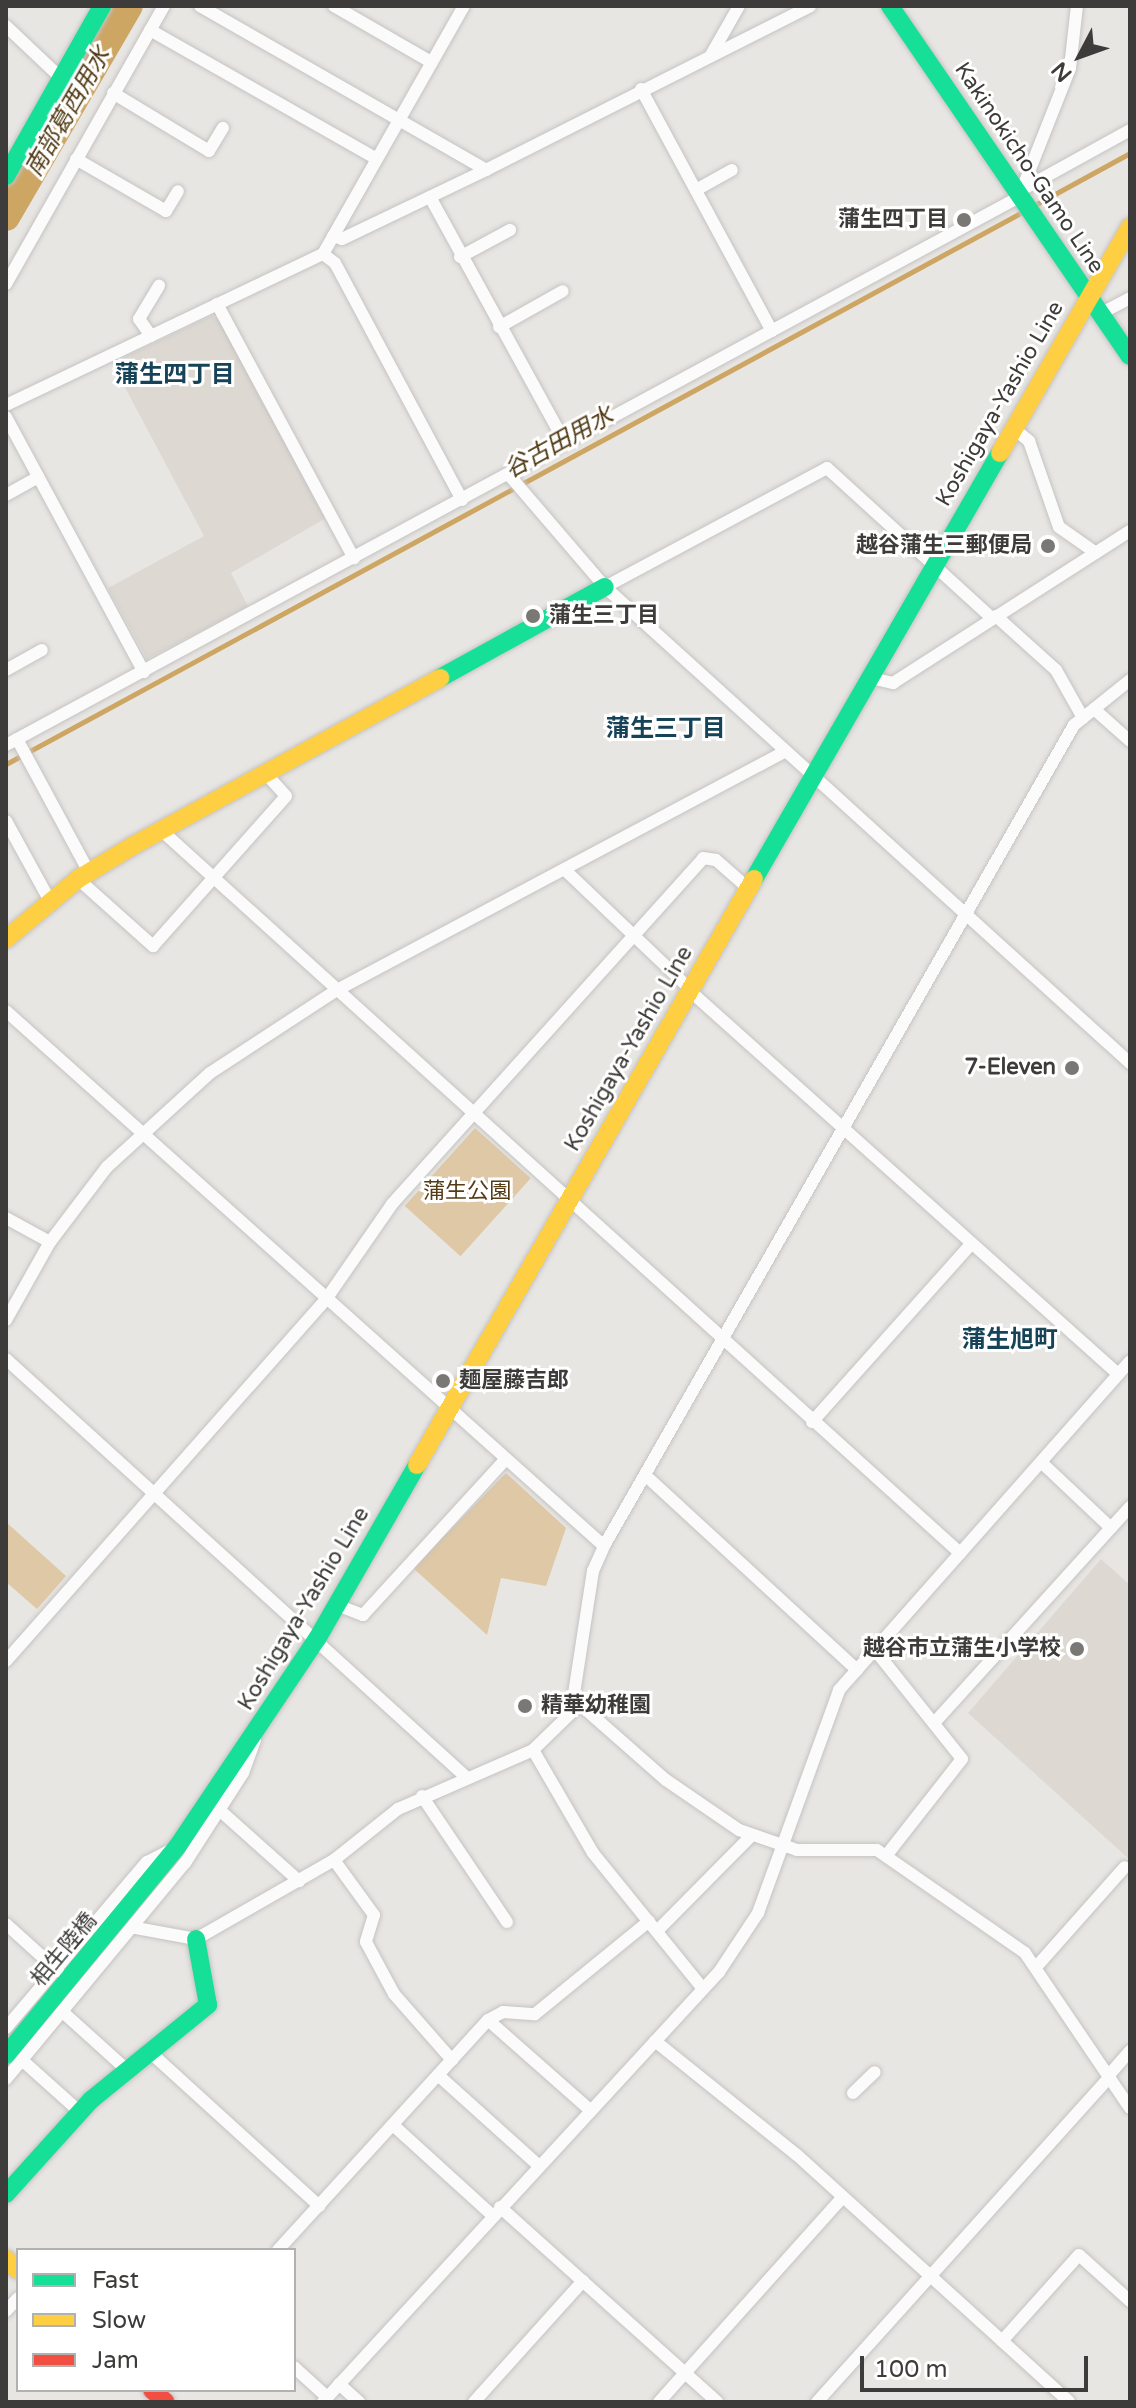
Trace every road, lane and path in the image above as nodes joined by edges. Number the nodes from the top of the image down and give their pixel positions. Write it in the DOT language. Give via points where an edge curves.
graph roads {
  1 [pos="102,6"];
  2 [pos="164,6"];
  3 [pos="200,6"];
  4 [pos="334,6"];
  5 [pos="464,6"];
  6 [pos="739,6"];
  7 [pos="810,6"];
  8 [pos="890,6"];
  9 [pos="1077,6"];
  10 [pos="6,26"];
  11 [pos="150,30"];
  12 [pos="711,55"];
  13 [pos="431,62"];
  14 [pos="61,78"];
  15 [pos="641,89"];
  16 [pos="113,93"];
  17 [pos="399,118"];
  18 [pos="223,128"];
  19 [pos="1130,130"];
  20 [pos="375,158"];
  21 [pos="76,159"];
  22 [pos="486,170"];
  23 [pos="732,170"];
  24 [pos="6,176"];
  25 [pos="696,190"];
  26 [pos="178,191"];
  27 [pos="1021,193"];
  28 [pos="430,197"];
  29 [pos="1130,227"];
  30 [pos="510,230"];
  31 [pos="333,236"];
  32 [pos="323,254"];
  33 [pos="460,257"];
  34 [pos="6,284"];
  35 [pos="159,286"];
  36 [pos="563,291"];
  37 [pos="1130,298"];
  38 [pos="217,304"];
  39 [pos="1094,306"];
  40 [pos="499,327"];
  41 [pos="772,331"];
  42 [pos="151,336"];
  43 [pos="1130,356"];
  44 [pos="6,405"];
  45 [pos="6,417"];
  46 [pos="1013,428"];
  47 [pos="565,443"];
  48 [pos="509,475"];
  49 [pos="38,477"];
  50 [pos="6,495"];
  51 [pos="462,500"];
  52 [pos="1130,531"];
  53 [pos="1096,553"];
  54 [pos="354,558"];
  55 [pos="935,567"];
  56 [pos="605,587"];
  57 [pos="994,617"];
  58 [pos="42,650"];
  59 [pos="6,670"];
  60 [pos="144,672"];
  61 [pos="871,678"];
  62 [pos="1130,680"];
  63 [pos="1094,709"];
  64 [pos="1083,718"];
  65 [pos="1130,741"];
  66 [pos="12,742"];
  67 [pos="784,752"];
  68 [pos="265,773"];
  69 [pos="813,778"];
  70 [pos="6,821"];
  71 [pos="161,830"];
  72 [pos="565,870"];
  73 [pos="84,875"];
  74 [pos="212,879"];
  75 [pos="749,889"];
  76 [pos="50,901"];
  77 [pos="965,914"];
  78 [pos="633,935"];
  79 [pos="6,939"];
  80 [pos="337,990"];
  81 [pos="690,991"];
  82 [pos="6,1011"];
  83 [pos="1130,1063"];
  84 [pos="472,1114"];
  85 [pos="844,1128"];
  86 [pos="141,1131"];
  87 [pos="570,1201"];
  88 [pos="6,1218"];
  89 [pos="50,1242"];
  90 [pos="971,1244"];
  91 [pos="327,1298"];
  92 [pos="6,1320"];
  93 [pos="725,1338"];
  94 [pos="6,1359"];
  95 [pos="1130,1361"];
  96 [pos="1118,1374"];
  97 [pos="450,1411"];
  98 [pos="812,1422"];
  99 [pos="505,1460"];
  100 [pos="1041,1462"];
  101 [pos="645,1475"];
  102 [pos="155,1493"];
  103 [pos="1130,1507"];
  104 [pos="1111,1528"];
  105 [pos="604,1546"];
  106 [pos="960,1553"];
  107 [pos="337,1605"];
  108 [pos="317,1639"];
  109 [pos="875,1650"];
  110 [pos="6,1661"];
  111 [pos="857,1670"];
  112 [pos="576,1701"];
  113 [pos="934,1723"];
  114 [pos="533,1750"];
  115 [pos="465,1776"];
  116 [pos="422,1796"];
  117 [pos="215,1805"];
  118 [pos="751,1836"];
  119 [pos="177,1847"];
  120 [pos="783,1847"];
  121 [pos="886,1856"];
  122 [pos="334,1860"];
  123 [pos="1125,1867"];
  124 [pos="299,1881"];
  125 [pos="150,1882"];
  126 [pos="649,1921"];
  127 [pos="507,1922"];
  128 [pos="6,1924"];
  129 [pos="136,1928"];
  130 [pos="657,1931"];
  131 [pos="196,1939"];
  132 [pos="1037,1966"];
  133 [pos="58,1971"];
  134 [pos="703,1989"];
  135 [pos="65,2014"];
  136 [pos="488,2020"];
  137 [pos="6,2028"];
  138 [pos="655,2041"];
  139 [pos="1130,2051"];
  140 [pos="150,2052"];
  141 [pos="14,2054"];
  142 [pos="452,2060"];
  143 [pos="127,2070"];
  144 [pos="875,2072"];
  145 [pos="438,2075"];
  146 [pos="1110,2076"];
  147 [pos="6,2079"];
  148 [pos="853,2093"];
  149 [pos="1130,2108"];
  150 [pos="590,2110"];
  151 [pos="80,2112"];
  152 [pos="393,2125"];
  153 [pos="538,2165"];
  154 [pos="6,2194"];
  155 [pos="843,2197"];
  156 [pos="319,2206"];
  157 [pos="496,2211"];
  158 [pos="280,2248"];
  159 [pos="931,2276"];
  160 [pos="583,2281"];
  161 [pos="1130,2301"];
  162 [pos="1002,2341"];
  163 [pos="296,2369"];
  164 [pos="685,2373"];
  165 [pos="339,2384"];
  166 [pos="325,2400"];
  167 [pos="359,2402"];
  168 [pos="474,2402"];
  169 [pos="659,2402"];
  170 [pos="717,2402"];
  171 [pos="817,2402"];
  172 [pos="1069,2402"];
  1 -- 14 [label="main road"];
  2 -- 11 [label="street"];
  3 -- 17 [label="street"];
  4 -- 13 [label="street"];
  5 -- 13 [label="street"];
  6 -- 12 [label="street"];
  7 -- 12 [label="street"];
  8 -- 27 [label="main road, Kakinokicho-Gamo Line"];
  9 -- 27 [label="street" via="1070,68"];
  10 -- 14 [label="street"];
  11 -- 16 [label="street"];
  11 -- 20 [label="street"];
  12 -- 15 [label="street"];
  13 -- 17 [label="street"];
  14 -- 24 [label="main road"];
  15 -- 22 [label="street"];
  15 -- 25 [label="street"];
  16 -- 18 [label="street" via="209,151"];
  16 -- 21 [label="street"];
  17 -- 20 [label="street"];
  17 -- 22 [label="street"];
  19 -- 27 [label="street"];
  20 -- 31 [label="street"];
  21 -- 26 [label="street" via="166,211"];
  21 -- 34 [label="street"];
  22 -- 28 [label="street"];
  23 -- 25 [label="street"];
  25 -- 41 [label="street"];
  27 -- 39 [label="main road, Kakinokicho-Gamo Line"];
  27 -- 41 [label="street"];
  28 -- 31 [label="street" via="342,239"];
  28 -- 33 [label="street"];
  29 -- 39 [label="main road, Koshigaya-Yashio Line"];
  30 -- 33 [label="street"];
  31 -- 32 [label="street"];
  32 -- 38 [label="street"];
  32 -- 51 [label="street" via="335,263"];
  33 -- 40 [label="street"];
  35 -- 42 [label="street" via="139,319"];
  36 -- 40 [label="street"];
  37 -- 39 [label="street"];
  38 -- 42 [label="street"];
  38 -- 54 [label="street"];
  39 -- 43 [label="main road, Kakinokicho-Gamo Line"];
  39 -- 46 [label="main road, Koshigaya-Yashio Line"];
  40 -- 47 [label="street"];
  41 -- 47 [label="street"];
  42 -- 44 [label="street"];
  45 -- 49 [label="street"];
  46 -- 53 [label="street" via="1029,441 1059,527"];
  46 -- 55 [label="main road, Koshigaya-Yashio Line"];
  47 -- 48 [label="street"];
  48 -- 51 [label="street"];
  48 -- 56 [label="street"];
  49 -- 50 [label="street"];
  49 -- 60 [label="street"];
  51 -- 54 [label="street"];
  52 -- 53 [label="street"];
  53 -- 57 [label="street"];
  54 -- 60 [label="street"];
  55 -- 56 [label="street" via="827,468"];
  55 -- 57 [label="street"];
  55 -- 61 [label="main road, Koshigaya-Yashio Line"];
  56 -- 67 [label="street"];
  56 -- 68 [label="main road"];
  57 -- 61 [label="street" via="893,683"];
  57 -- 64 [label="street" via="1056,670"];
  58 -- 59 [label="street"];
  60 -- 66 [label="street"];
  61 -- 69 [label="main road, Koshigaya-Yashio Line"];
  62 -- 63 [label="street"];
  63 -- 64 [label="street"];
  63 -- 65 [label="street"];
  64 -- 77 [label="street"];
  66 -- 73 [label="street"];
  67 -- 69 [label="street"];
  67 -- 72 [label="street"];
  68 -- 71 [label="main road"];
  68 -- 74 [label="street" via="286,796"];
  69 -- 75 [label="main road, Koshigaya-Yashio Line"];
  69 -- 77 [label="street"];
  70 -- 76 [label="street"];
  71 -- 73 [label="main road"];
  71 -- 74 [label="street"];
  72 -- 78 [label="street"];
  72 -- 80 [label="street"];
  73 -- 74 [label="street" via="153,946"];
  73 -- 76 [label="main road"];
  74 -- 80 [label="street"];
  75 -- 78 [label="street" via="716,860 703,858"];
  75 -- 81 [label="main road, Koshigaya-Yashio Line"];
  76 -- 79 [label="main road"];
  77 -- 83 [label="street"];
  77 -- 85 [label="street"];
  78 -- 81 [label="street"];
  78 -- 84 [label="street"];
  80 -- 84 [label="street"];
  80 -- 86 [label="street" via="235,1056"];
  81 -- 85 [label="street"];
  81 -- 87 [label="main road, Koshigaya-Yashio Line"];
  82 -- 86 [label="street"];
  84 -- 87 [label="street"];
  84 -- 91 [label="street" via="392,1204"];
  85 -- 90 [label="street"];
  85 -- 93 [label="street"];
  86 -- 89 [label="street"];
  86 -- 91 [label="street"];
  87 -- 93 [label="street"];
  87 -- 97 [label="main road, Koshigaya-Yashio Line"];
  88 -- 89 [label="street"];
  89 -- 92 [label="street"];
  90 -- 96 [label="street"];
  90 -- 98 [label="street"];
  91 -- 97 [label="street"];
  91 -- 102 [label="street"];
  93 -- 98 [label="street"];
  93 -- 101 [label="street"];
  94 -- 102 [label="street"];
  95 -- 96 [label="street"];
  96 -- 100 [label="street"];
  97 -- 99 [label="street"];
  97 -- 107 [label="main road, Koshigaya-Yashio Line"];
  98 -- 106 [label="street"];
  99 -- 105 [label="street"];
  99 -- 107 [label="street" via="363,1615"];
  100 -- 104 [label="street"];
  100 -- 106 [label="street"];
  101 -- 105 [label="street"];
  101 -- 111 [label="street"];
  102 -- 108 [label="street"];
  102 -- 110 [label="street"];
  103 -- 104 [label="street"];
  104 -- 113 [label="street"];
  105 -- 112 [label="street" via="593,1571"];
  106 -- 109 [label="street"];
  107 -- 108 [label="main road, Koshigaya-Yashio Line"];
  108 -- 115 [label="street"];
  108 -- 117 [label="main road, Koshigaya-Yashio Line"];
  109 -- 111 [label="street"];
  109 -- 113 [label="street"];
  111 -- 120 [label="street" via="839,1690"];
  112 -- 114 [label="street"];
  112 -- 118 [label="street" via="666,1780"];
  113 -- 121 [label="street" via="962,1759"];
  114 -- 115 [label="street"];
  114 -- 126 [label="street" via="593,1853"];
  115 -- 116 [label="street"];
  116 -- 122 [label="street"];
  116 -- 127 [label="street"];
  117 -- 119 [label="main road, Koshigaya-Yashio Line"];
  117 -- 124 [label="street"];
  117 -- 129 [label="street"];
  118 -- 120 [label="street"];
  118 -- 130 [label="street"];
  119 -- 125 [label="main road, Koshigaya-Yashio Line"];
  119 -- 133 [label="street" via="147,1862"];
  120 -- 121 [label="street"];
  120 -- 134 [label="street" via="758,1913"];
  121 -- 132 [label="street"];
  122 -- 124 [label="street"];
  122 -- 142 [label="street" via="374,1915 366,1942 394,1994"];
  123 -- 132 [label="street"];
  124 -- 131 [label="street"];
  125 -- 141 [label="main road, 相生陸橋"];
  126 -- 130 [label="street"];
  126 -- 136 [label="street" via="535,2014 503,2012"];
  128 -- 133 [label="street"];
  129 -- 131 [label="street"];
  129 -- 135 [label="street"];
  130 -- 134 [label="street"];
  131 -- 140 [label="main road" via="208,2005"];
  132 -- 146 [label="street"];
  133 -- 137 [label="street"];
  134 -- 138 [label="street"];
  135 -- 141 [label="street"];
  135 -- 143 [label="street"];
  136 -- 142 [label="street"];
  136 -- 150 [label="street"];
  138 -- 150 [label="street"];
  138 -- 155 [label="street"];
  139 -- 146 [label="street"];
  140 -- 143 [label="main road"];
  140 -- 156 [label="street"];
  141 -- 147 [label="street"];
  141 -- 151 [label="street"];
  142 -- 145 [label="street"];
  143 -- 151 [label="main road"];
  144 -- 148 [label="street"];
  145 -- 152 [label="street"];
  145 -- 153 [label="street"];
  146 -- 149 [label="street"];
  146 -- 159 [label="street"];
  150 -- 153 [label="street"];
  151 -- 154 [label="main road"];
  152 -- 156 [label="street"];
  152 -- 157 [label="street"];
  153 -- 157 [label="street"];
  155 -- 159 [label="street"];
  155 -- 164 [label="street"];
  156 -- 158 [label="street"];
  157 -- 160 [label="street"];
  157 -- 165 [label="street"];
  159 -- 162 [label="street"];
  159 -- 171 [label="street"];
  160 -- 164 [label="street"];
  160 -- 168 [label="street"];
  161 -- 162 [label="street" via="1079,2255"];
  162 -- 172 [label="street"];
  163 -- 166 [label="street"];
  164 -- 169 [label="street"];
  164 -- 170 [label="street"];
  165 -- 166 [label="street"];
  165 -- 167 [label="street"];
}
